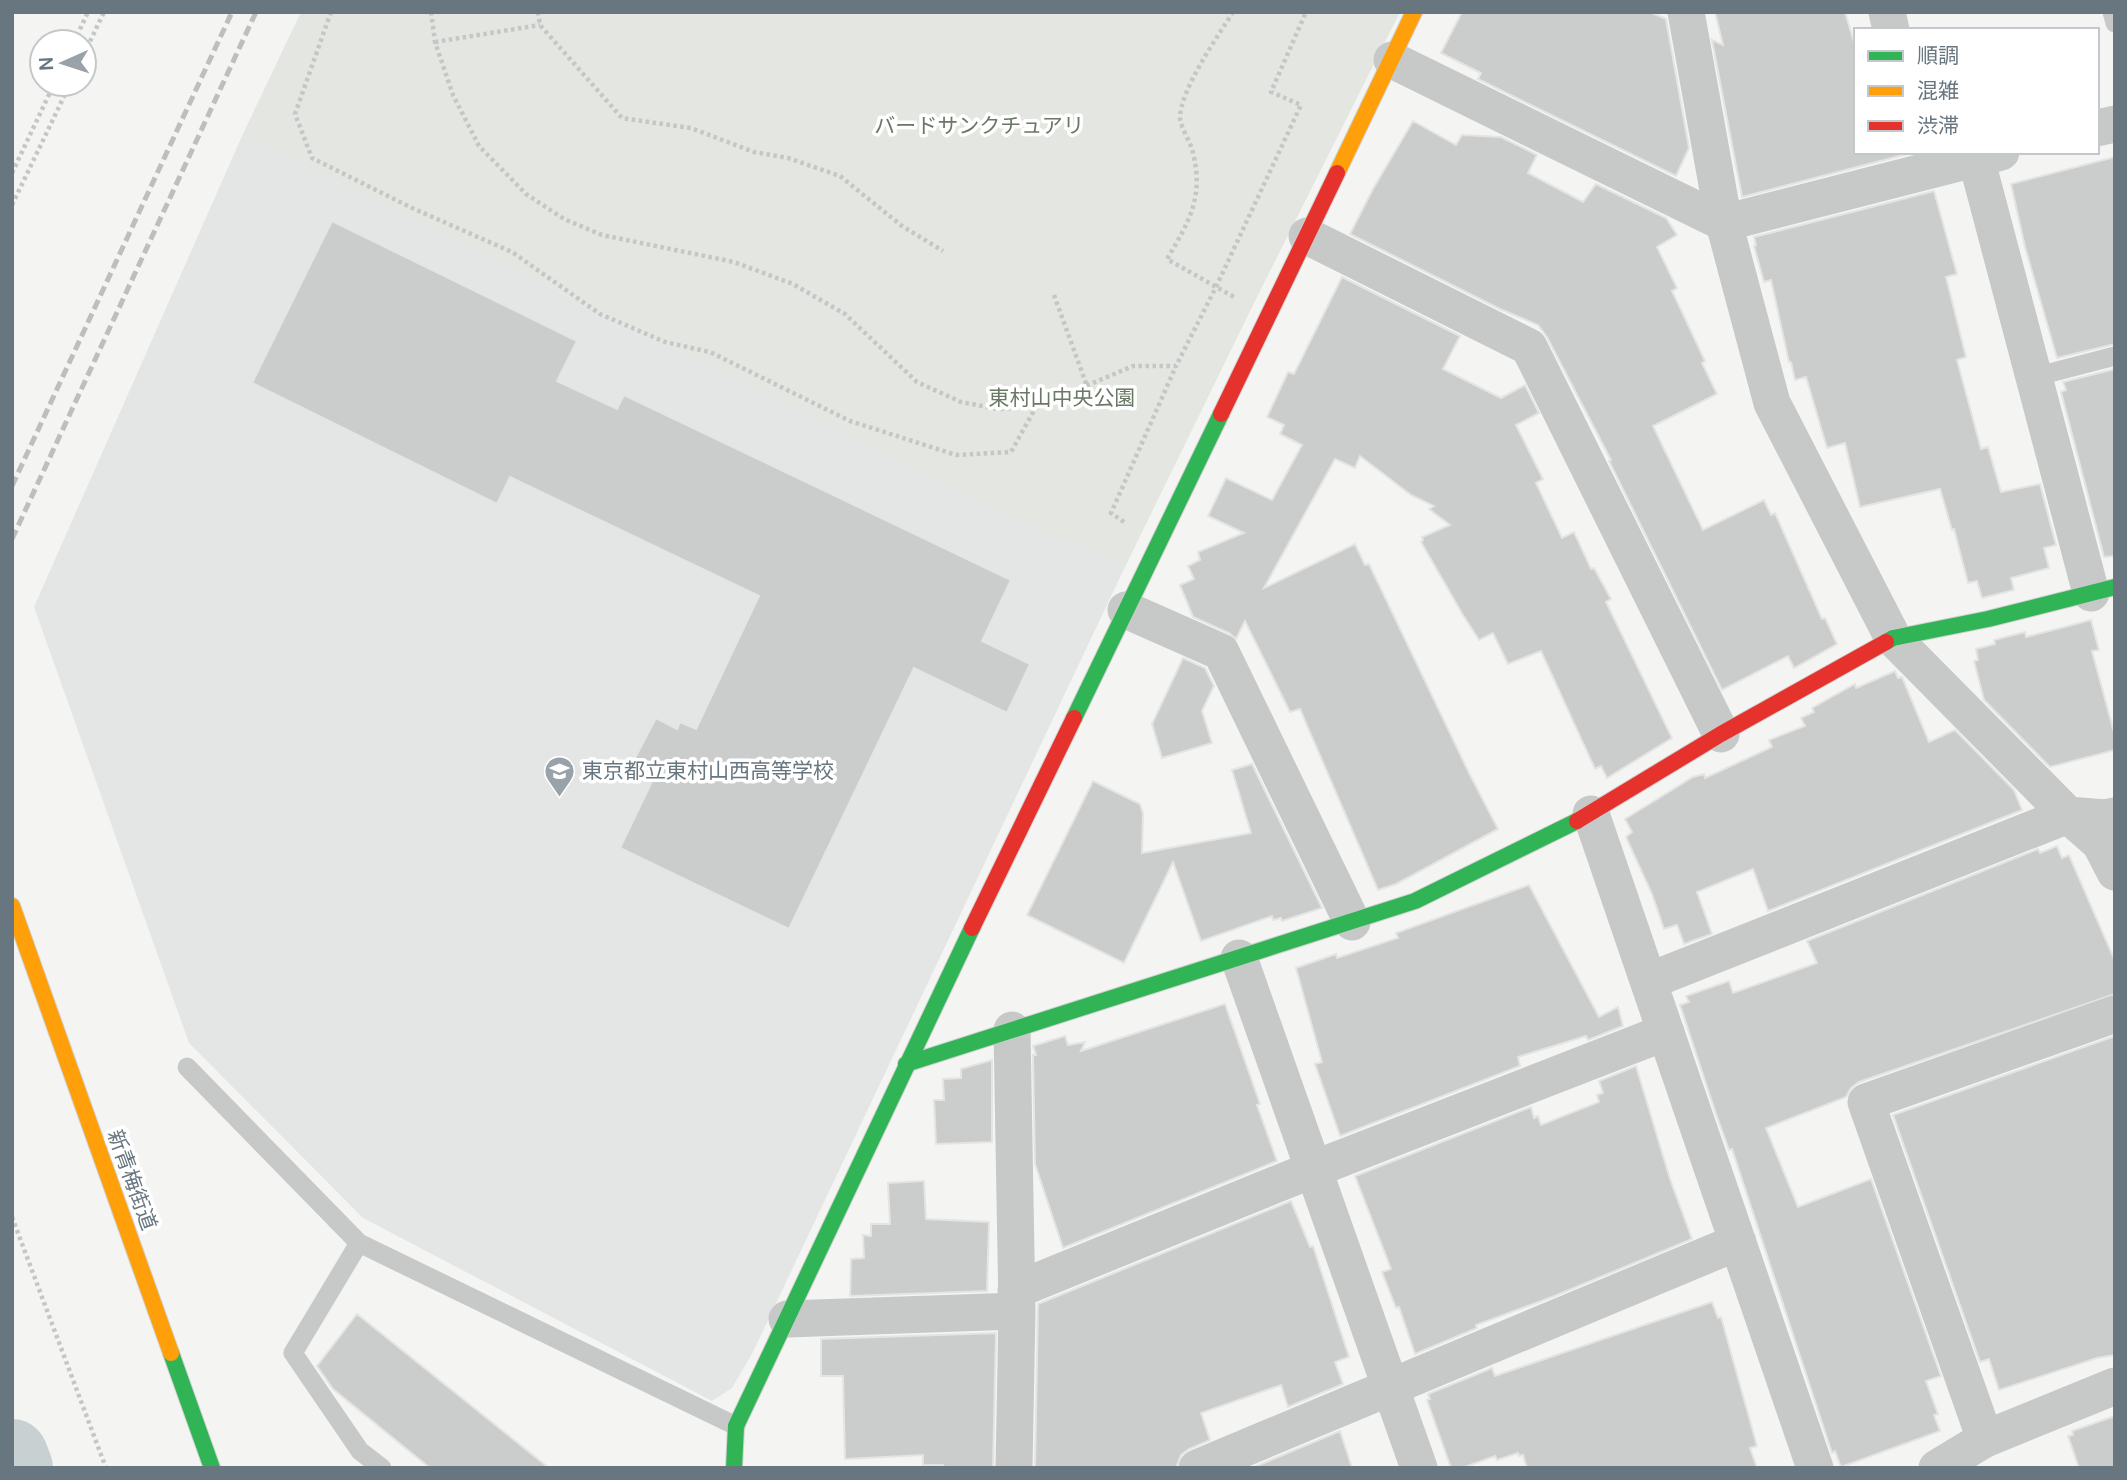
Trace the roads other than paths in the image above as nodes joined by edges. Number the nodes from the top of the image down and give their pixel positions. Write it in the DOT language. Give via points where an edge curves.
graph roads {
  1 [pos="1414,12"];
  2 [pos="1686,12"];
  3 [pos="2112,12"];
  4 [pos="2115,23"];
  5 [pos="1392,60"];
  6 [pos="1988,155"];
  7 [pos="1922,162"];
  8 [pos="1724,223"];
  9 [pos="1307,236"];
  10 [pos="2115,356"];
  11 [pos="2034,377"];
  12 [pos="2103,590"];
  13 [pos="1126,610"];
  14 [pos="1893,638"];
  15 [pos="1721,734"];
  16 [pos="1591,814"];
  17 [pos="2068,815"];
  18 [pos="2115,816"];
  19 [pos="2115,872"];
  20 [pos="12,906"];
  21 [pos="1352,922"];
  22 [pos="1238,958"];
  23 [pos="1649,981"];
  24 [pos="2115,1014"];
  25 [pos="1012,1030"];
  26 [pos="1666,1032"];
  27 [pos="906,1064"];
  28 [pos="187,1068"];
  29 [pos="1314,1169"];
  30 [pos="1738,1242"];
  31 [pos="359,1243"];
  32 [pos="1016,1300"];
  33 [pos="787,1319"];
  34 [pos="1391,1387"];
  35 [pos="2115,1387"];
  36 [pos="736,1426"];
  37 [pos="1985,1439"];
  38 [pos="212,1468"];
  39 [pos="382,1468"];
  40 [pos="734,1468"];
  41 [pos="1014,1468"];
  42 [pos="1197,1468"];
  43 [pos="1419,1468"];
  44 [pos="1815,1468"];
  45 [pos="1937,1468"];
  1 -- 5 [label="street"];
  2 -- 8 [label="street"];
  3 -- 4 [label="lane"];
  5 -- 8 [label="street"];
  5 -- 9 [label="street"];
  6 -- 7 [label="street"];
  6 -- 11 [label="street"];
  7 -- 8 [label="street"];
  8 -- 14 [label="street" via="1772,403"];
  9 -- 13 [label="street"];
  9 -- 15 [label="street" via="1528,347"];
  10 -- 11 [label="lane"];
  11 -- 12 [label="street"];
  12 -- 14 [label="street"];
  13 -- 21 [label="street" via="1221,652"];
  13 -- 27 [label="street"];
  14 -- 15 [label="street"];
  14 -- 17 [label="street"];
  15 -- 16 [label="street"];
  16 -- 21 [label="street" via="1415,901"];
  16 -- 23 [label="street"];
  17 -- 18 [label="street"];
  17 -- 19 [label="street" via="2100,843"];
  17 -- 23 [label="street"];
  20 -- 38 [label="street, 新青梅街道"];
  21 -- 22 [label="street"];
  22 -- 25 [label="street"];
  22 -- 29 [label="street"];
  23 -- 26 [label="street"];
  24 -- 37 [label="street" via="1866,1102"];
  25 -- 27 [label="street"];
  25 -- 32 [label="street"];
  26 -- 29 [label="street"];
  26 -- 30 [label="street"];
  27 -- 33 [label="street"];
  28 -- 31 [label="lane"];
  29 -- 32 [label="street"];
  29 -- 34 [label="street"];
  30 -- 34 [label="street"];
  30 -- 44 [label="street"];
  31 -- 36 [label="lane"];
  31 -- 39 [label="lane" via="293,1353 360,1451"];
  32 -- 33 [label="street"];
  32 -- 41 [label="street"];
  33 -- 36 [label="street"];
  34 -- 42 [label="street"];
  34 -- 43 [label="street"];
  35 -- 37 [label="street"];
  36 -- 40 [label="street"];
  37 -- 45 [label="street"];
}
